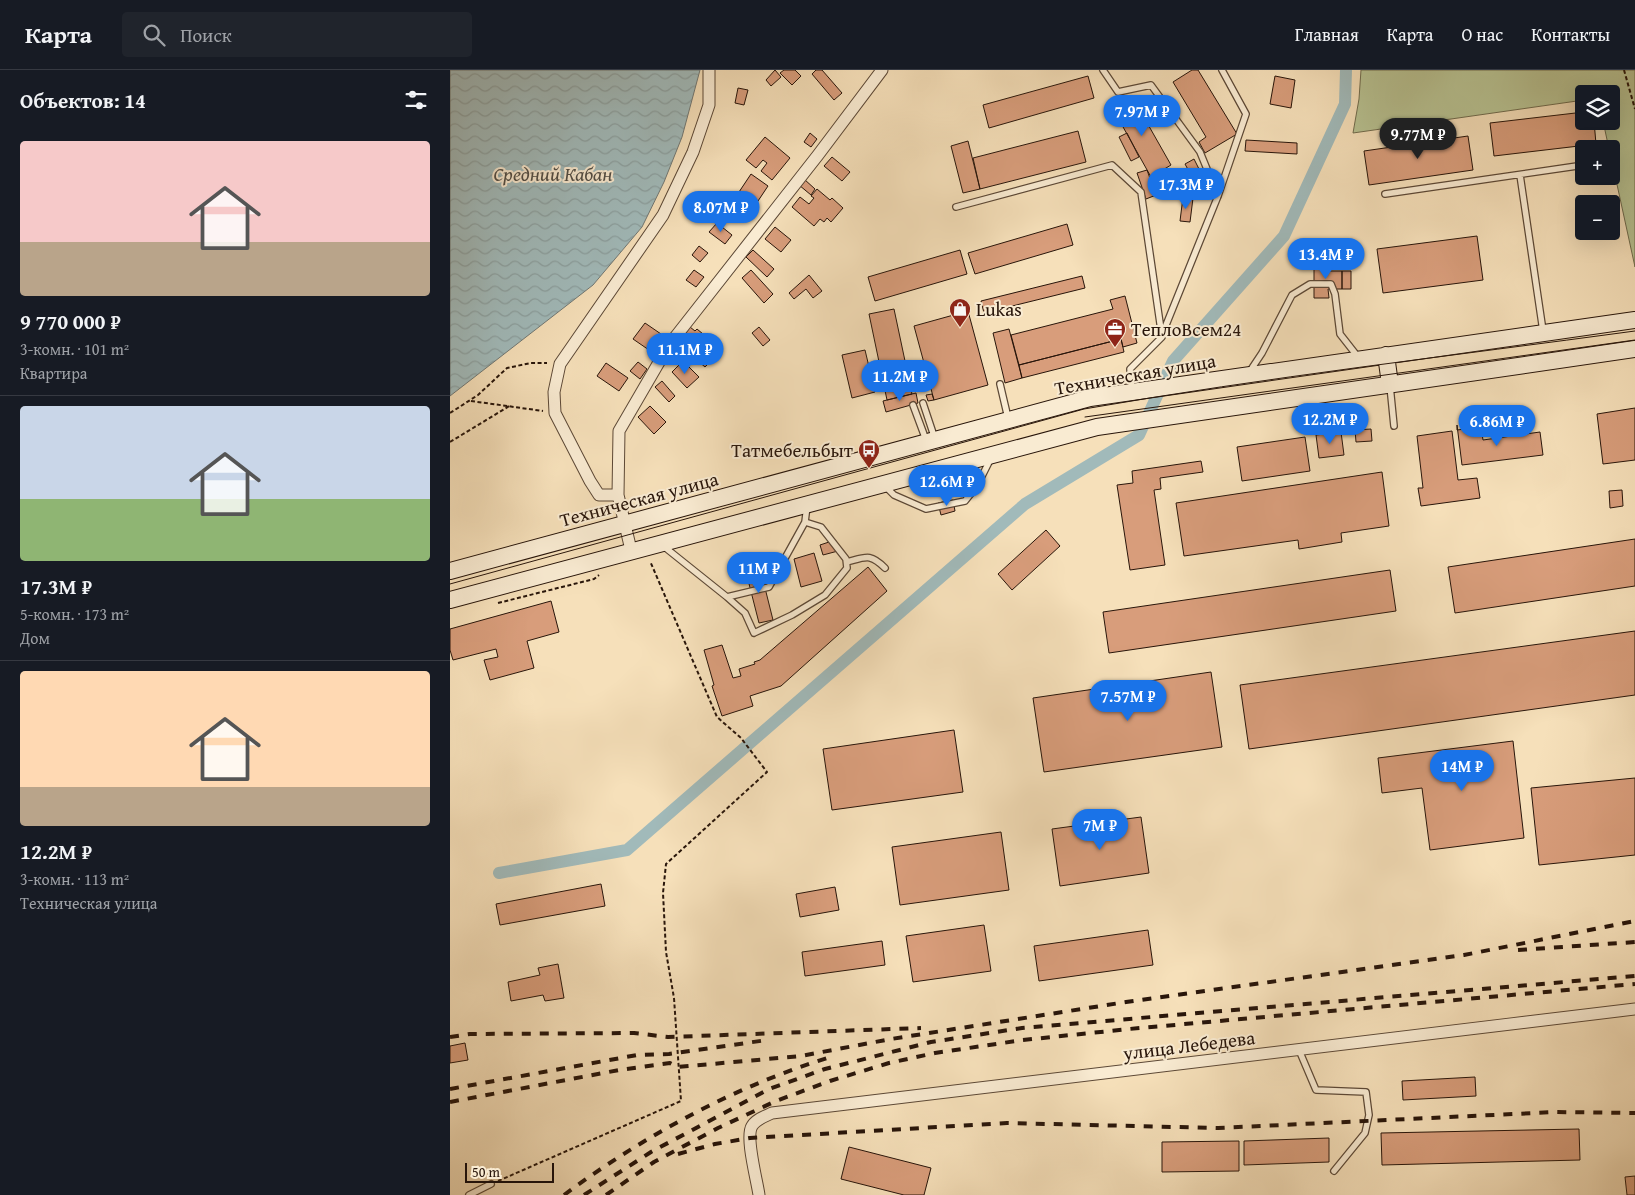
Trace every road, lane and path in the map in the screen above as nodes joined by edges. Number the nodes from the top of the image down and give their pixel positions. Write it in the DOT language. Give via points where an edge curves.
graph roads {
  1 [pos="709,70"];
  2 [pos="882,70"];
  3 [pos="1103,70"];
  4 [pos="1222,70"];
  5 [pos="1624,70"];
  6 [pos="1635,109"];
  7 [pos="1575,166"];
  8 [pos="1520,175"];
  9 [pos="1385,194"];
  10 [pos="1218,196"];
  11 [pos="956,207"];
  12 [pos="1635,320"];
  13 [pos="1543,333"];
  14 [pos="1162,337"];
  15 [pos="1144,345"];
  16 [pos="1635,349"];
  17 [pos="1146,353"];
  18 [pos="1386,355"];
  19 [pos="1360,359"];
  20 [pos="560,364"];
  21 [pos="1247,375"];
  22 [pos="1000,384"];
  23 [pos="1390,384"];
  24 [pos="1137,390"];
  25 [pos="470,400"];
  26 [pos="924,403"];
  27 [pos="913,404"];
  28 [pos="511,406"];
  29 [pos="450,413"];
  30 [pos="556,413"];
  31 [pos="1008,420"];
  32 [pos="1394,426"];
  33 [pos="930,441"];
  34 [pos="450,442"];
  35 [pos="993,455"];
  36 [pos="883,484"];
  37 [pos="618,495"];
  38 [pos="807,504"];
  39 [pos="805,522"];
  40 [pos="624,523"];
  41 [pos="667,549"];
  42 [pos="631,550"];
  43 [pos="847,562"];
  44 [pos="885,568"];
  45 [pos="450,571"];
  46 [pos="601,572"];
  47 [pos="727,597"];
  48 [pos="450,600"];
  49 [pos="498,603"];
  50 [pos="1635,1009"];
  51 [pos="1299,1050"];
  52 [pos="1334,1171"];
  53 [pos="491,1184"];
  54 [pos="470,1195"];
  55 [pos="759,1195"];
  1 -- 20 [label="street" via="706,114 693,152 663,215"];
  2 -- 37 [label="street" via="669,345 619,431"];
  3 -- 10 [label="lane" via="1118,92 1151,85 1200,152"];
  4 -- 10 [label="lane" via="1246,114"];
  5 -- 6 [label="path"];
  7 -- 8 [label="lane"];
  8 -- 9 [label="lane"];
  8 -- 13 [label="lane"];
  10 -- 14 [label="lane"];
  11 -- 14 [label="lane" via="1112,165 1141,192"];
  12 -- 13 [label="main road, Техническая улица"];
  13 -- 18 [label="main road, Техническая улица"];
  14 -- 17 [label="lane"];
  15 -- 17 [label="lane"];
  16 -- 23 [label="main road"];
  17 -- 24 [label="lane" via="1130,369"];
  18 -- 19 [label="main road, Техническая улица"];
  18 -- 23 [label="main road"];
  19 -- 21 [label="main road, Техническая улица"];
  19 -- 21 [label="lane" via="1340,334 1331,284 1310,284 1292,295"];
  20 -- 25 [label="path" via="531,363 507,368"];
  20 -- 30 [label="street" via="554,392"];
  21 -- 24 [label="main road, Техническая улица"];
  22 -- 31 [label="lane"];
  23 -- 32 [label="lane"];
  23 -- 35 [label="main road" via="1098,427"];
  24 -- 31 [label="main road, Техническая улица" via="1090,398"];
  25 -- 28 [label="path"];
  25 -- 29 [label="path"];
  26 -- 33 [label="lane"];
  27 -- 33 [label="lane"];
  28 -- 30 [label="path"];
  28 -- 34 [label="path"];
  30 -- 37 [label="street" via="599,495"];
  31 -- 33 [label="main road, Техническая улица"];
  33 -- 40 [label="main road, Техническая улица"];
  35 -- 36 [label="main road"];
  35 -- 36 [label="lane" via="965,501 926,509 894,495"];
  36 -- 38 [label="main road"];
  37 -- 40 [label="street"];
  38 -- 39 [label="lane"];
  38 -- 41 [label="main road"];
  39 -- 43 [label="lane" via="821,527"];
  39 -- 47 [label="lane" via="769,586"];
  40 -- 42 [label="street"];
  40 -- 45 [label="main road, Техническая улица"];
  41 -- 42 [label="main road"];
  41 -- 47 [label="lane"];
  41 -- 53 [label="path" via="649,561 717,717 741,738 767,772 666,864 663,893 666,952 674,998 681,1101"];
  42 -- 48 [label="main road"];
  43 -- 44 [label="lane" via="868,556"];
  43 -- 47 [label="lane" via="847,568 825,595 754,633 745,613"];
  46 -- 49 [label="path" via="594,579"];
  50 -- 51 [label="street, улица Лебедева"];
  51 -- 52 [label="lane" via="1316,1090 1366,1092 1369,1115 1365,1133"];
  51 -- 55 [label="street, улица Лебедева" via="772,1113 752,1126 750,1138"];
  53 -- 54 [label="lane"];
}
